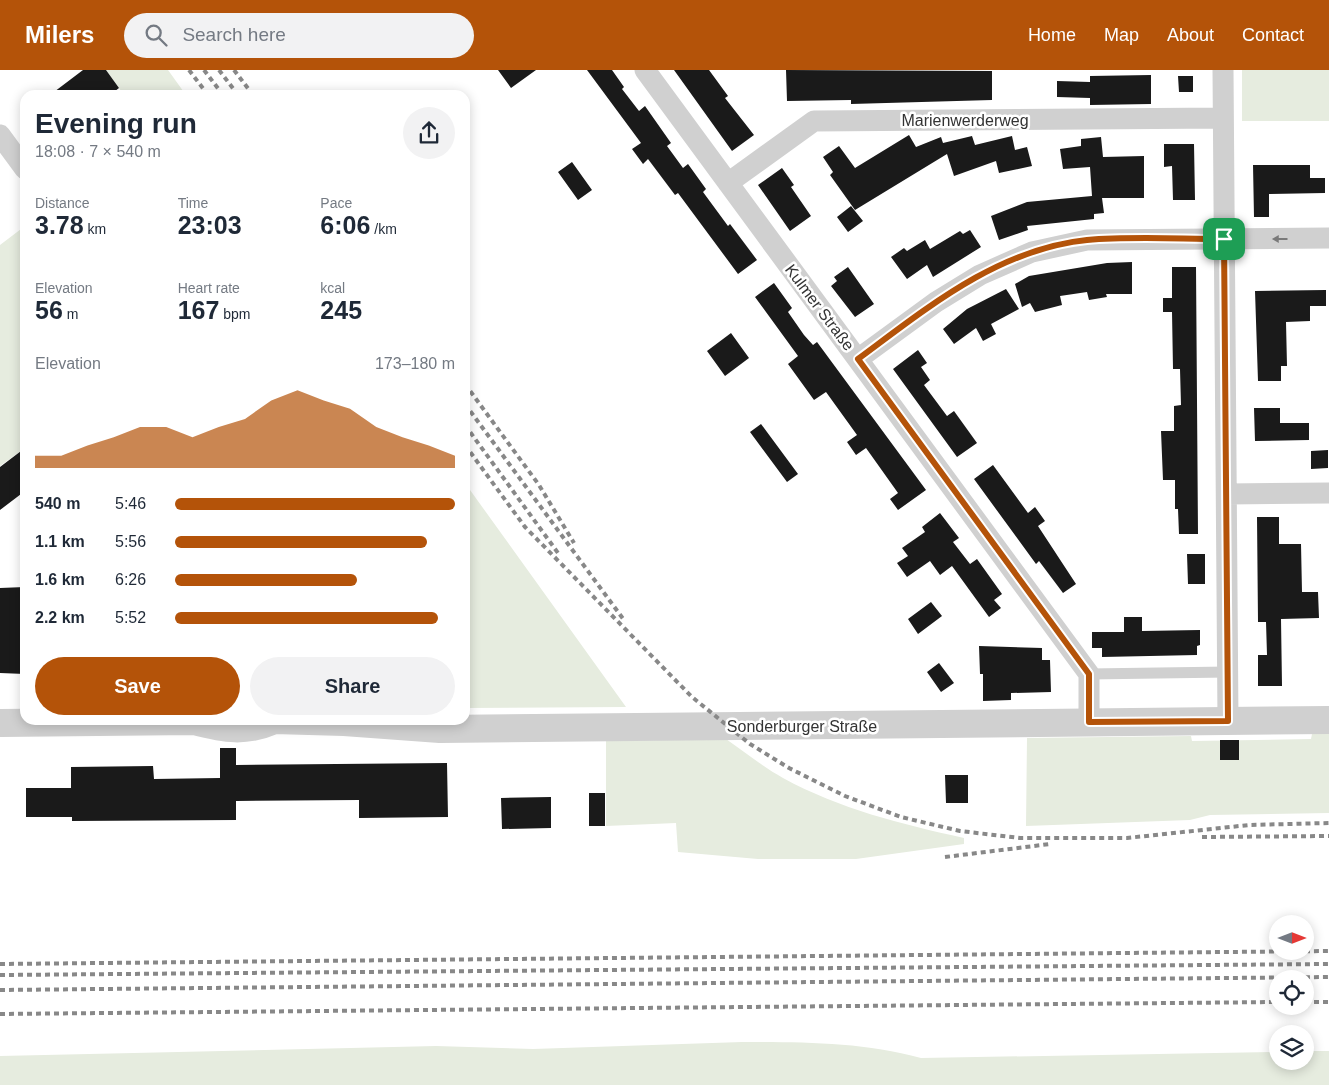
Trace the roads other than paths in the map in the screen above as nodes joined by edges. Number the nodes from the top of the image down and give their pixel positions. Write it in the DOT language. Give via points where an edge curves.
graph roads {
  1 [pos="645,70"];
  2 [pos="1223,70"];
  3 [pos="1223,118"];
  4 [pos="0,135"];
  5 [pos="20,162"];
  6 [pos="728,183"];
  7 [pos="1329,238"];
  8 [pos="1224,239"];
  9 [pos="858,359"];
  10 [pos="1329,493"];
  11 [pos="1227,494"];
  12 [pos="1228,672"];
  13 [pos="1089,674"];
  14 [pos="1329,720"];
  15 [pos="1228,721"];
  16 [pos="1089,722"];
  17 [pos="0,723"];
  18 [pos="20,723"];
  19 [pos="206,725"];
  20 [pos="263,725"];
  21 [pos="385,725"];
  1 -- 6 [label="street, Kulmer Straße"];
  2 -- 3 [label="street"];
  3 -- 6 [label="street, Marienwerderweg" via="814,121"];
  3 -- 8 [label="street"];
  4 -- 5 [label="street"];
  6 -- 9 [label="street, Kulmer Straße"];
  7 -- 8 [label="street, one-way"];
  8 -- 9 [label="street" via="1087,240 1032,252 980,275 936,302"];
  8 -- 11 [label="street"];
  9 -- 13 [label="street, Kulmer Straße"];
  10 -- 11 [label="street"];
  11 -- 12 [label="street"];
  12 -- 13 [label="lane"];
  12 -- 15 [label="street"];
  13 -- 16 [label="street"];
  14 -- 15 [label="street, Sonderburger Straße"];
  15 -- 16 [label="street, Sonderburger Straße"];
  16 -- 21 [label="street, Sonderburger Straße" via="440,729"];
  17 -- 18 [label="street, Sonderburger Straße"];
  19 -- 20 [label="street, Sonderburger Straße" via="225,729"];
}
